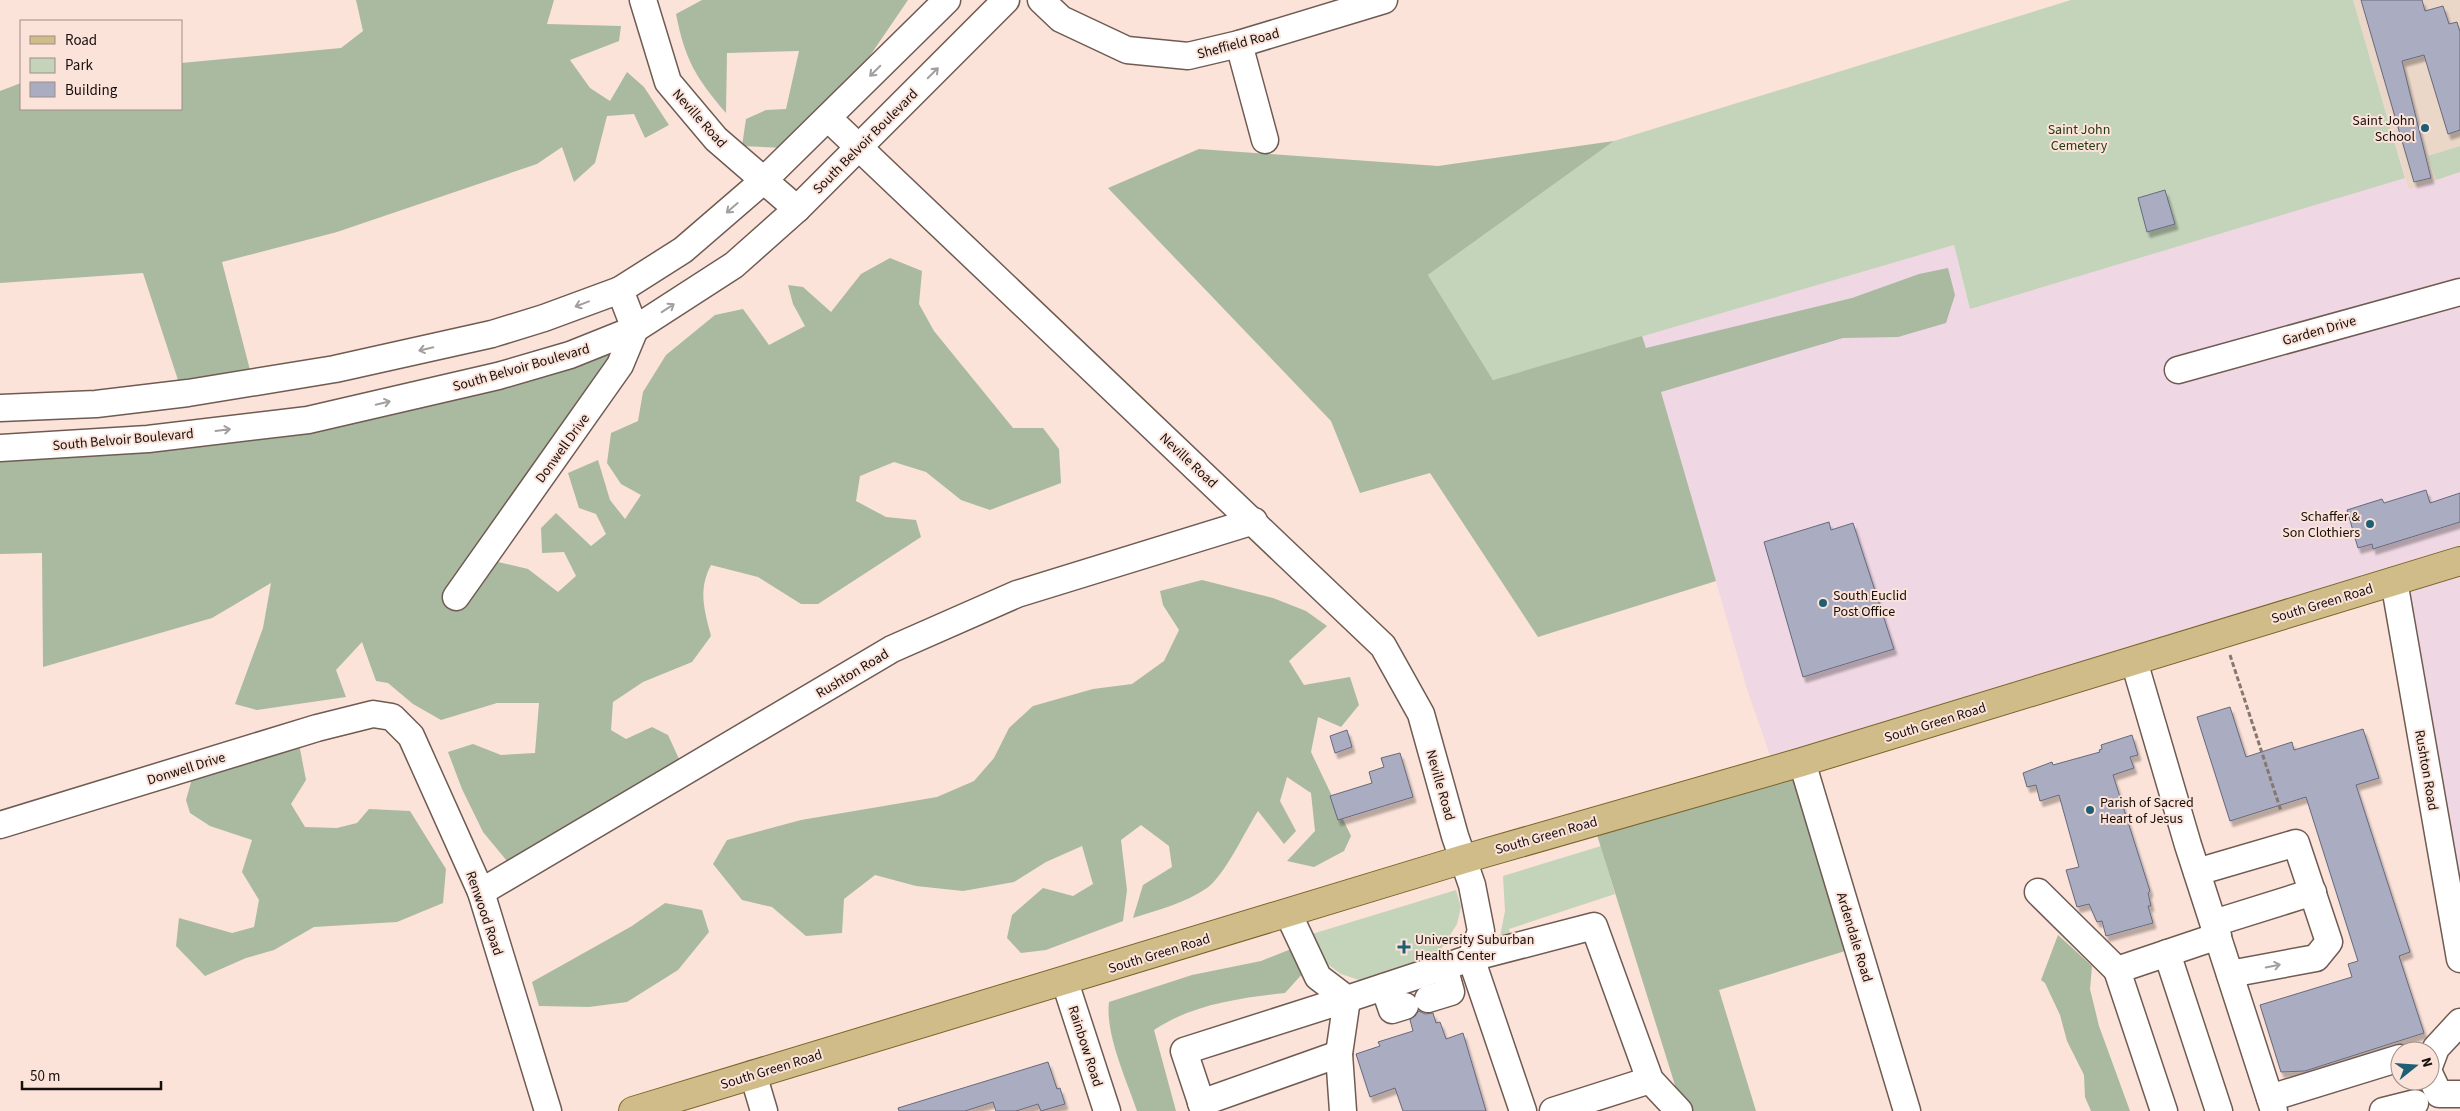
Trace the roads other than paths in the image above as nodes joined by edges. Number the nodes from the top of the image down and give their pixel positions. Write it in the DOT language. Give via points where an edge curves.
graph roads {
  1 [pos="643,0"];
  2 [pos="947,0"];
  3 [pos="1006,0"];
  4 [pos="1041,0"];
  5 [pos="1384,0"];
  6 [pos="1239,44"];
  7 [pos="828,118"];
  8 [pos="1266,140"];
  9 [pos="858,147"];
  10 [pos="763,181"];
  11 [pos="797,210"];
  12 [pos="620,290"];
  13 [pos="2460,292"];
  14 [pos="636,329"];
  15 [pos="2178,370"];
  16 [pos="0,408"];
  17 [pos="0,448"];
  18 [pos="1254,521"];
  19 [pos="2460,561"];
  20 [pos="2394,581"];
  21 [pos="456,597"];
  22 [pos="2134,661"];
  23 [pos="373,714"];
  24 [pos="1802,762"];
  25 [pos="0,825"];
  26 [pos="1464,859"];
  27 [pos="2197,872"];
  28 [pos="481,892"];
  29 [pos="2038,892"];
  30 [pos="2312,892"];
  31 [pos="1288,913"];
  32 [pos="2216,929"];
  33 [pos="2168,953"];
  34 [pos="1471,958"];
  35 [pos="2460,959"];
  36 [pos="1444,967"];
  37 [pos="2117,970"];
  38 [pos="2230,974"];
  39 [pos="1065,982"];
  40 [pos="1384,987"];
  41 [pos="1347,999"];
  42 [pos="2460,1022"];
  43 [pos="2440,1043"];
  44 [pos="1339,1054"];
  45 [pos="2390,1062"];
  46 [pos="753,1074"];
  47 [pos="1650,1080"];
  48 [pos="2438,1091"];
  49 [pos="2460,1094"];
  50 [pos="2415,1103"];
  51 [pos="2272,1105"];
  52 [pos="1203,1107"];
  53 [pos="548,1111"];
  54 [pos="633,1111"];
  55 [pos="764,1111"];
  56 [pos="1107,1111"];
  57 [pos="1343,1111"];
  58 [pos="1522,1111"];
  59 [pos="1554,1111"];
  60 [pos="1679,1111"];
  61 [pos="1908,1111"];
  62 [pos="2164,1111"];
  63 [pos="2219,1111"];
  64 [pos="2383,1111"];
  1 -- 10 [label="street, Neville Road" via="668,82 716,139"];
  2 -- 7 [label="street, one-way"];
  9 -- 3 [label="street, South Belvoir Boulevard, one-way"];
  4 -- 6 [label="street, Sheffield Road" via="1061,19 1127,50 1188,56"];
  5 -- 6 [label="street, Sheffield Road"];
  6 -- 8 [label="street"];
  7 -- 9 [label="street, Neville Road"];
  7 -- 10 [label="street"];
  9 -- 11 [label="street, South Belvoir Boulevard"];
  9 -- 18 [label="street, Neville Road"];
  10 -- 11 [label="street, Neville Road"];
  10 -- 12 [label="street, one-way" via="683,250"];
  14 -- 11 [label="street, South Belvoir Boulevard, one-way" via="734,265"];
  12 -- 14 [label="street"];
  12 -- 16 [label="street, one-way" via="492,334 335,369 96,404"];
  13 -- 15 [label="street, Garden Drive"];
  17 -- 14 [label="street, South Belvoir Boulevard, one-way" via="148,439 308,420 498,376 570,355"];
  14 -- 21 [label="street, Donwell Drive" via="607,385"];
  18 -- 26 [label="street, Neville Road" via="1383,646 1421,714"];
  18 -- 28 [label="street, Rushton Road" via="1017,594 892,649"];
  19 -- 20 [label="main road, South Green Road"];
  20 -- 22 [label="main road, South Green Road"];
  20 -- 35 [label="street, Rushton Road"];
  22 -- 24 [label="main road, South Green Road"];
  22 -- 27 [label="street"];
  23 -- 25 [label="street, Donwell Drive"];
  23 -- 28 [label="street, Renwood Road" via="392,717 411,736"];
  24 -- 26 [label="main road, South Green Road"];
  24 -- 61 [label="street, Ardendale Road"];
  26 -- 31 [label="main road, South Green Road"];
  26 -- 34 [label="street, Neville Road" via="1481,931"];
  27 -- 30 [label="street" via="2296,843"];
  27 -- 32 [label="street"];
  28 -- 53 [label="street, Renwood Road"];
  29 -- 37 [label="street"];
  30 -- 32 [label="street"];
  38 -- 30 [label="street, one-way" via="2316,958 2329,942"];
  31 -- 39 [label="main road, South Green Road"];
  31 -- 41 [label="street" via="1318,977"];
  32 -- 33 [label="street"];
  32 -- 38 [label="street"];
  33 -- 37 [label="street"];
  33 -- 63 [label="street"];
  34 -- 36 [label="street"];
  34 -- 47 [label="street" via="1594,926"];
  34 -- 58 [label="street"];
  36 -- 40 [label="street"];
  36 -- 40 [label="street" via="1451,992 1392,1010"];
  37 -- 62 [label="street"];
  38 -- 51 [label="street"];
  39 -- 46 [label="main road, South Green Road"];
  39 -- 56 [label="street, Rainbow Road"];
  40 -- 41 [label="street"];
  41 -- 44 [label="street"];
  41 -- 52 [label="street" via="1184,1051"];
  42 -- 43 [label="street"];
  44 -- 52 [label="street"];
  44 -- 57 [label="street"];
  45 -- 51 [label="street"];
  46 -- 54 [label="main road, South Green Road"];
  46 -- 55 [label="street"];
  47 -- 59 [label="street"];
  47 -- 60 [label="street"];
  48 -- 49 [label="street" via="2439,1094"];
  50 -- 64 [label="street"];
}
